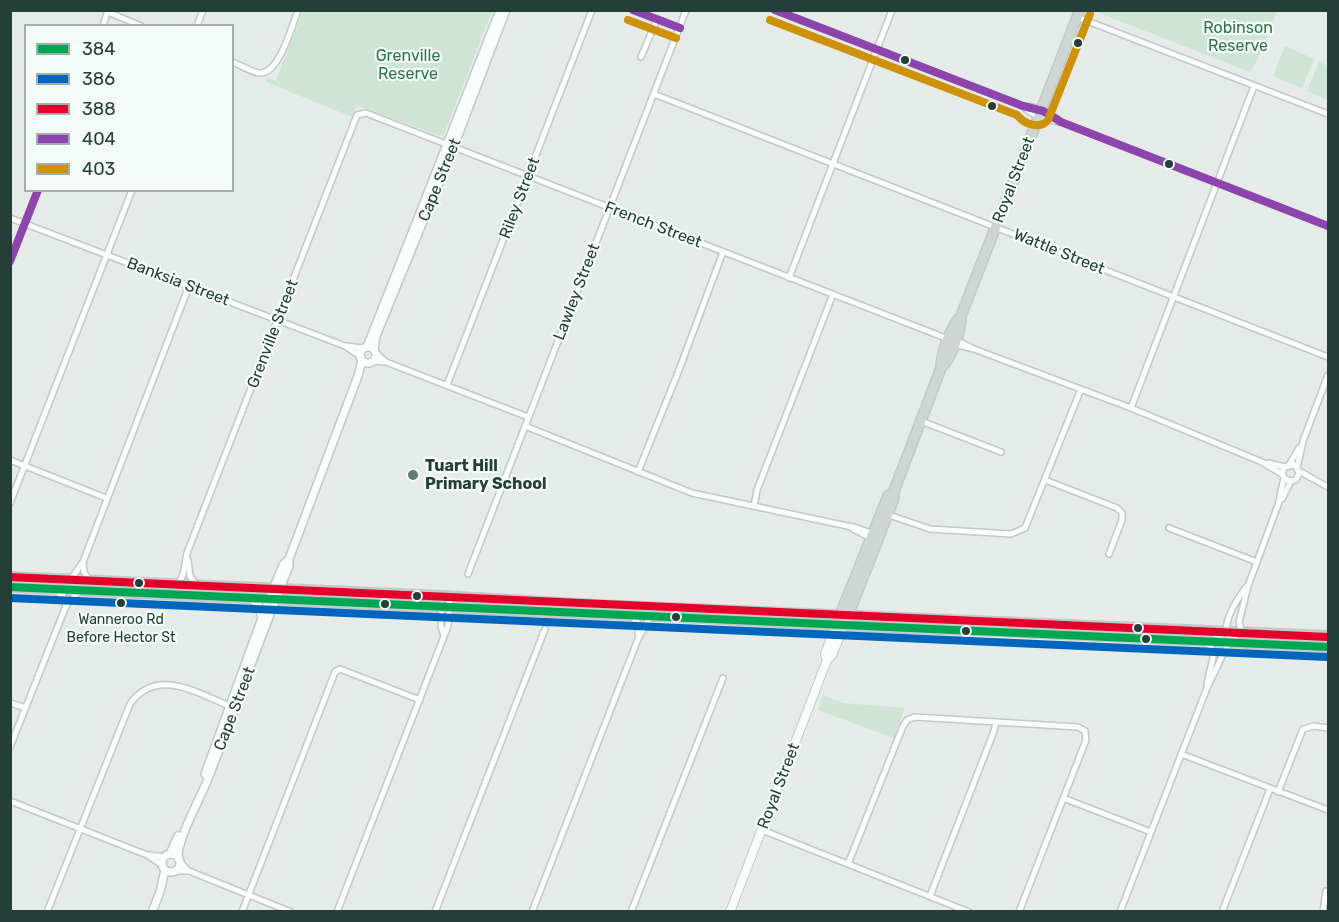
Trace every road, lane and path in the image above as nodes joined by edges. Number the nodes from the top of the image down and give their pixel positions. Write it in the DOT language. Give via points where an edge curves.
graph roads {
  1 [pos="298,10"];
  2 [pos="500,10"];
  3 [pos="506,10"];
  4 [pos="592,10"];
  5 [pos="632,10"];
  6 [pos="686,10"];
  7 [pos="774,10"];
  8 [pos="892,10"];
  9 [pos="108,11"];
  10 [pos="1079,14"];
  11 [pos="657,19"];
  12 [pos="137,24"];
  13 [pos="680,28"];
  14 [pos="877,50"];
  15 [pos="641,57"];
  16 [pos="234,63"];
  17 [pos="1254,86"];
  18 [pos="654,94"];
  19 [pos="1040,113"];
  20 [pos="1329,114"];
  21 [pos="357,115"];
  22 [pos="451,145"];
  23 [pos="833,164"];
  24 [pos="528,176"];
  25 [pos="1216,183"];
  26 [pos="37,192"];
  27 [pos="131,192"];
  28 [pos="610,209"];
  29 [pos="10,218"];
  30 [pos="25,224"];
  31 [pos="1329,226"];
  32 [pos="996,227"];
  33 [pos="723,252"];
  34 [pos="107,255"];
  35 [pos="10,262"];
  36 [pos="789,278"];
  37 [pos="189,286"];
  38 [pos="834,294"];
  39 [pos="1173,297"];
  40 [pos="278,321"];
  41 [pos="953,341"];
  42 [pos="368,355"];
  43 [pos="1329,357"];
  44 [pos="1329,375"];
  45 [pos="447,385"];
  46 [pos="1081,389"];
  47 [pos="1131,408"];
  48 [pos="528,417"];
  49 [pos="921,421"];
  50 [pos="525,426"];
  51 [pos="1303,441"];
  52 [pos="1000,452"];
  53 [pos="10,460"];
  54 [pos="1262,462"];
  55 [pos="25,466"];
  56 [pos="1287,466"];
  57 [pos="1298,469"];
  58 [pos="638,472"];
  59 [pos="1283,476"];
  60 [pos="1045,480"];
  61 [pos="1294,480"];
  62 [pos="1318,483"];
  63 [pos="1329,487"];
  64 [pos="106,498"];
  65 [pos="10,503"];
  66 [pos="1278,505"];
  67 [pos="754,506"];
  68 [pos="884,513"];
  69 [pos="1169,528"];
  70 [pos="874,536"];
  71 [pos="187,553"];
  72 [pos="1109,554"];
  73 [pos="289,559"];
  74 [pos="83,562"];
  75 [pos="1257,562"];
  76 [pos="287,568"];
  77 [pos="468,574"];
  78 [pos="10,577"];
  79 [pos="71,579"];
  80 [pos="90,581"];
  81 [pos="178,585"];
  82 [pos="196,586"];
  83 [pos="1248,586"];
  84 [pos="10,587"];
  85 [pos="276,588"];
  86 [pos="295,589"];
  87 [pos="55,590"];
  88 [pos="79,591"];
  89 [pos="337,591"];
  90 [pos="372,593"];
  91 [pos="446,596"];
  92 [pos="250,598"];
  93 [pos="272,599"];
  94 [pos="366,604"];
  95 [pos="66,606"];
  96 [pos="427,607"];
  97 [pos="445,607"];
  98 [pos="629,614"];
  99 [pos="844,615"];
  100 [pos="651,616"];
  101 [pos="262,618"];
  102 [pos="840,625"];
  103 [pos="545,629"];
  104 [pos="1212,632"];
  105 [pos="1226,632"];
  106 [pos="1242,633"];
  107 [pos="1329,636"];
  108 [pos="638,639"];
  109 [pos="1201,641"];
  110 [pos="1227,643"];
  111 [pos="1243,644"];
  112 [pos="1329,647"];
  113 [pos="723,678"];
  114 [pos="1207,688"];
  115 [pos="420,700"];
  116 [pos="10,703"];
  117 [pos="233,707"];
  118 [pos="26,708"];
  119 [pos="996,722"];
  120 [pos="1329,728"];
  121 [pos="10,747"];
  122 [pos="1181,754"];
  123 [pos="1270,789"];
  124 [pos="1278,792"];
  125 [pos="1063,798"];
  126 [pos="10,801"];
  127 [pos="1329,810"];
  128 [pos="80,829"];
  129 [pos="762,830"];
  130 [pos="1151,832"];
  131 [pos="179,860"];
  132 [pos="848,864"];
  133 [pos="168,865"];
  134 [pos="189,871"];
  135 [pos="1326,891"];
  136 [pos="249,894"];
  137 [pos="930,896"];
  138 [pos="47,912"];
  139 [pos="152,912"];
  140 [pos="242,912"];
  141 [pos="291,912"];
  142 [pos="337,912"];
  143 [pos="435,912"];
  144 [pos="532,912"];
  145 [pos="630,912"];
  146 [pos="730,912"];
  147 [pos="969,912"];
  148 [pos="1019,912"];
  149 [pos="1120,912"];
  150 [pos="1222,912"];
  151 [pos="1323,912"];
  1 -- 16 [label="street" via="278,63 259,73"];
  2 -- 22 [label="street, Cape Street"];
  3 -- 22 [label="street, Cape Street"];
  4 -- 24 [label="street, Riley Street"];
  5 -- 11 [label="street"];
  6 -- 13 [label="street, Lawley Street"];
  7 -- 14 [label="street"];
  8 -- 14 [label="street"];
  9 -- 12 [label="street"];
  10 -- 17 [label="street"];
  10 -- 19 [label="main road, Royal Street"];
  11 -- 13 [label="street"];
  11 -- 15 [label="street"];
  13 -- 18 [label="street, Lawley Street"];
  14 -- 19 [label="street"];
  14 -- 23 [label="street"];
  17 -- 20 [label="street"];
  17 -- 25 [label="street"];
  18 -- 23 [label="street, Wattle Street"];
  18 -- 28 [label="street, Lawley Street"];
  19 -- 25 [label="street"];
  19 -- 32 [label="main road, Royal Street"];
  21 -- 22 [label="street, French Street" via="366,113"];
  21 -- 40 [label="street, Grenville Street"];
  22 -- 24 [label="street, French Street"];
  22 -- 42 [label="street, Cape Street"];
  23 -- 32 [label="street, Wattle Street"];
  23 -- 36 [label="street"];
  24 -- 28 [label="street, French Street"];
  24 -- 45 [label="street, Riley Street"];
  25 -- 31 [label="street"];
  25 -- 39 [label="street"];
  26 -- 30 [label="street"];
  27 -- 34 [label="street"];
  28 -- 33 [label="street, French Street"];
  28 -- 48 [label="street, Lawley Street"];
  29 -- 30 [label="street, Banksia Street"];
  30 -- 34 [label="street, Banksia Street"];
  30 -- 35 [label="street"];
  32 -- 39 [label="street, Wattle Street"];
  32 -- 41 [label="main road, Royal Street"];
  33 -- 36 [label="street, French Street"];
  33 -- 58 [label="street"];
  34 -- 37 [label="street, Banksia Street"];
  34 -- 55 [label="street"];
  36 -- 38 [label="street, French Street"];
  37 -- 40 [label="street, Banksia Street"];
  37 -- 64 [label="street"];
  38 -- 41 [label="street, French Street"];
  38 -- 67 [label="street"];
  39 -- 43 [label="street, Wattle Street"];
  39 -- 47 [label="street"];
  40 -- 42 [label="street, Banksia Street"];
  40 -- 71 [label="street, Grenville Street"];
  41 -- 46 [label="street, French Street"];
  41 -- 49 [label="main road, Royal Street"];
  42 -- 45 [label="street"];
  42 -- 73 [label="street, Cape Street"];
  44 -- 51 [label="street"];
  45 -- 48 [label="street"];
  46 -- 47 [label="street, French Street"];
  46 -- 60 [label="street"];
  47 -- 54 [label="street, French Street"];
  48 -- 50 [label="street, Lawley Street"];
  49 -- 52 [label="street"];
  49 -- 68 [label="main road, Royal Street"];
  50 -- 58 [label="street"];
  50 -- 77 [label="street, Lawley Street"];
  51 -- 56 [label="street"];
  51 -- 57 [label="street"];
  53 -- 55 [label="street"];
  54 -- 56 [label="street, French Street"];
  54 -- 59 [label="street, French Street"];
  55 -- 64 [label="street"];
  55 -- 65 [label="street"];
  56 -- 57 [label="street, French Street"];
  56 -- 59 [label="street"];
  57 -- 61 [label="street"];
  57 -- 62 [label="street"];
  58 -- 67 [label="street" via="692,493"];
  59 -- 61 [label="street, French Street"];
  59 -- 66 [label="street"];
  60 -- 68 [label="street" via="1025,528 1011,534 930,530"];
  60 -- 72 [label="street" via="1122,513"];
  61 -- 62 [label="street"];
  61 -- 66 [label="street"];
  62 -- 63 [label="street"];
  64 -- 74 [label="street"];
  66 -- 75 [label="street"];
  67 -- 70 [label="street"];
  68 -- 70 [label="main road, Royal Street"];
  69 -- 75 [label="street"];
  70 -- 99 [label="main road, Royal Street"];
  71 -- 81 [label="street, Grenville Street"];
  71 -- 82 [label="street"];
  73 -- 76 [label="street, Cape Street"];
  73 -- 85 [label="street, Cape Street" via="283,565"];
  74 -- 79 [label="street"];
  74 -- 80 [label="street"];
  75 -- 83 [label="street"];
  76 -- 85 [label="street, Cape Street"];
  76 -- 86 [label="street"];
  78 -- 79 [label="highway"];
  79 -- 80 [label="highway"];
  80 -- 81 [label="highway"];
  81 -- 82 [label="highway"];
  82 -- 85 [label="highway"];
  83 -- 105 [label="street" via="1239,595"];
  83 -- 106 [label="street" via="1239,622"];
  84 -- 87 [label="highway"];
  85 -- 86 [label="highway"];
  85 -- 93 [label="street, Cape Street"];
  86 -- 89 [label="highway"];
  87 -- 88 [label="highway"];
  87 -- 95 [label="street" via="63,596"];
  88 -- 92 [label="highway"];
  88 -- 95 [label="street"];
  89 -- 90 [label="highway"];
  89 -- 94 [label="highway" via="364,598"];
  90 -- 91 [label="highway"];
  90 -- 96 [label="highway" via="382,601"];
  91 -- 97 [label="street"];
  91 -- 99 [label="highway"];
  92 -- 93 [label="highway"];
  92 -- 101 [label="street" via="258,604"];
  93 -- 94 [label="highway"];
  93 -- 101 [label="street, Cape Street"];
  93 -- 117 [label="street, Cape Street"];
  94 -- 96 [label="highway"];
  95 -- 118 [label="street"];
  96 -- 97 [label="highway"];
  97 -- 98 [label="highway"];
  97 -- 115 [label="street" via="448,626"];
  98 -- 100 [label="highway"];
  98 -- 108 [label="street" via="638,624"];
  99 -- 102 [label="main road, Royal Street"];
  99 -- 104 [label="highway"];
  100 -- 102 [label="highway"];
  100 -- 108 [label="street"];
  101 -- 117 [label="street, Cape Street"];
  102 -- 109 [label="highway"];
  102 -- 129 [label="main road, Royal Street" via="832,655"];
  103 -- 143 [label="street"];
  104 -- 105 [label="highway"];
  104 -- 110 [label="street"];
  105 -- 106 [label="highway"];
  105 -- 111 [label="street"];
  106 -- 107 [label="highway"];
  108 -- 144 [label="street"];
  109 -- 110 [label="highway"];
  109 -- 114 [label="street" via="1214,653"];
  110 -- 111 [label="highway"];
  110 -- 114 [label="street"];
  111 -- 112 [label="highway"];
  113 -- 145 [label="street"];
  114 -- 122 [label="street"];
  115 -- 136 [label="street" via="340,669 335,672"];
  115 -- 142 [label="street"];
  116 -- 118 [label="street"];
  117 -- 128 [label="street" via="170,683 140,692 130,704"];
  117 -- 131 [label="street, Cape Street" via="180,844"];
  117 -- 133 [label="street, Cape Street"];
  118 -- 121 [label="street"];
  119 -- 125 [label="street" via="1078,727 1085,731 1086,740"];
  119 -- 132 [label="street" via="915,717 907,720"];
  119 -- 137 [label="street"];
  120 -- 124 [label="street" via="1303,729"];
  122 -- 123 [label="street"];
  122 -- 130 [label="street"];
  123 -- 124 [label="street"];
  123 -- 150 [label="street"];
  124 -- 127 [label="street"];
  125 -- 130 [label="street"];
  125 -- 148 [label="street"];
  126 -- 128 [label="street"];
  128 -- 133 [label="street"];
  128 -- 138 [label="street"];
  129 -- 132 [label="street"];
  129 -- 146 [label="main road, Royal Street"];
  130 -- 149 [label="street"];
  131 -- 133 [label="street"];
  131 -- 133 [label="street, Cape Street" via="179,866"];
  131 -- 134 [label="street"];
  132 -- 137 [label="street"];
  133 -- 134 [label="street"];
  133 -- 139 [label="street, Cape Street"];
  134 -- 136 [label="street"];
  135 -- 151 [label="street"];
  136 -- 140 [label="street"];
  136 -- 141 [label="street"];
  137 -- 147 [label="street"];
}
